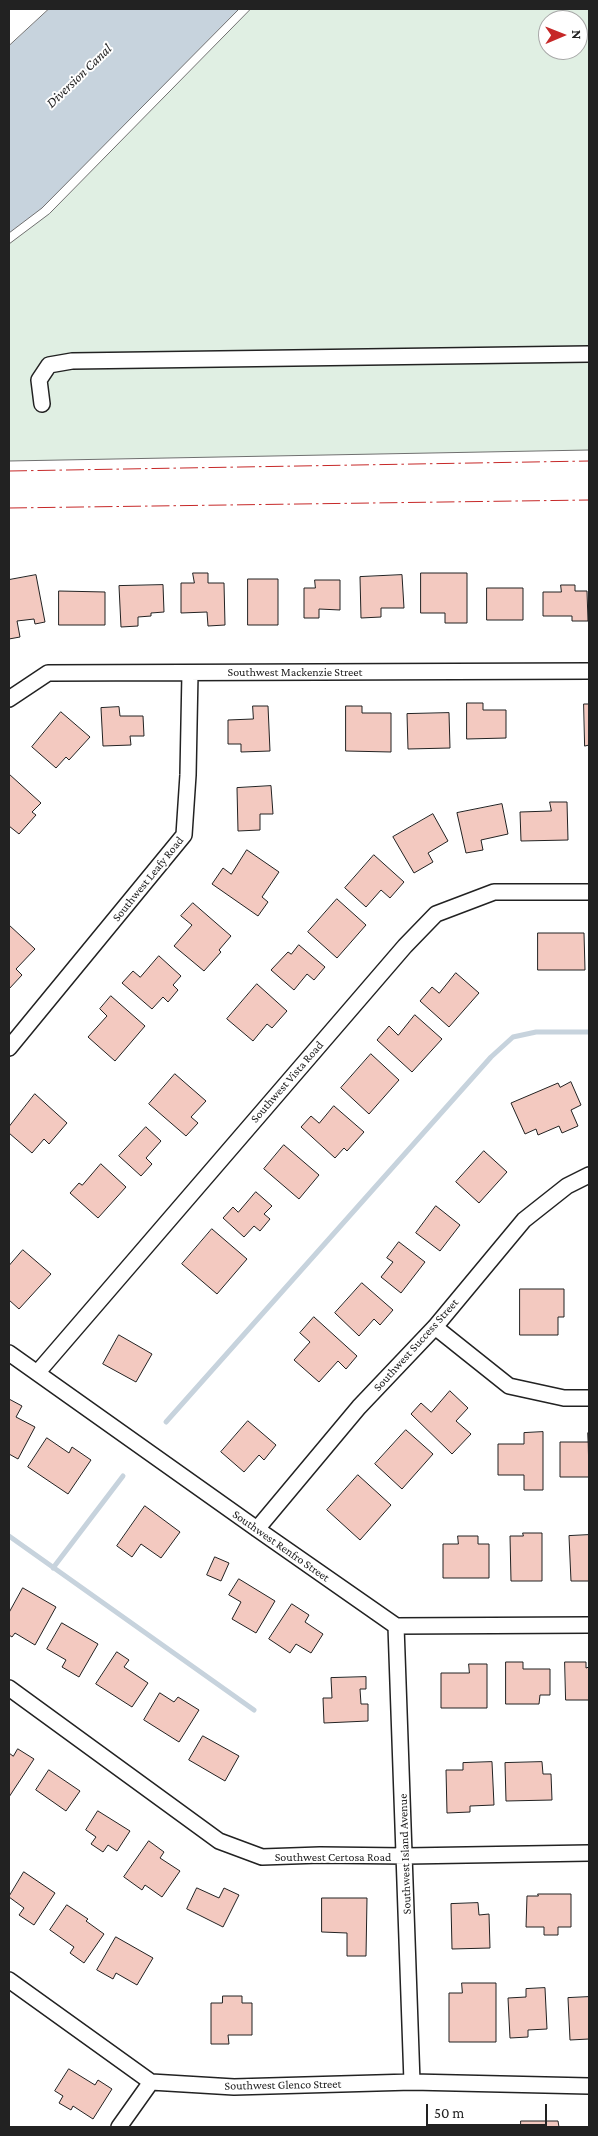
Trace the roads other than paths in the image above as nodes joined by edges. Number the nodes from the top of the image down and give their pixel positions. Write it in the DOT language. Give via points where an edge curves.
graph roads {
  1 [pos="589,354"];
  2 [pos="42,404"];
  3 [pos="589,670"];
  4 [pos="190,673"];
  5 [pos="9,699"];
  6 [pos="589,892"];
  7 [pos="9,1048"];
  8 [pos="589,1175"];
  9 [pos="435,1327"];
  10 [pos="9,1353"];
  11 [pos="38,1372"];
  12 [pos="589,1398"];
  13 [pos="257,1530"];
  14 [pos="589,1625"];
  15 [pos="396,1626"];
  16 [pos="9,1688"];
  17 [pos="589,1853"];
  18 [pos="406,1856"];
  19 [pos="9,1980"];
  20 [pos="151,2082"];
  21 [pos="412,2082"];
  22 [pos="589,2086"];
  23 [pos="119,2127"];
  1 -- 2 [label="street" via="72,361 49,365 44,372 39,380"];
  3 -- 4 [label="street, Southwest Mackenzie Street"];
  4 -- 5 [label="street, Southwest Mackenzie Street" via="48,673"];
  4 -- 7 [label="street, Southwest Leafy Road" via="184,835"];
  6 -- 11 [label="street, Southwest Vista Road" via="494,892 436,914"];
  8 -- 9 [label="street, Southwest Success Street" via="567,1186 524,1220"];
  9 -- 12 [label="street" via="509,1386 564,1398"];
  9 -- 13 [label="street, Southwest Success Street" via="359,1407"];
  10 -- 11 [label="street, Southwest Renfro Street"];
  11 -- 13 [label="street, Southwest Renfro Street"];
  13 -- 15 [label="street, Southwest Renfro Street"];
  14 -- 15 [label="street"];
  15 -- 18 [label="street, Southwest Island Avenue"];
  16 -- 18 [label="street, Southwest Certosa Road" via="218,1842 262,1857"];
  17 -- 18 [label="street, Southwest Certosa Road"];
  18 -- 21 [label="street, Southwest Island Avenue"];
  19 -- 20 [label="street"];
  20 -- 21 [label="street, Southwest Glenco Street" via="234,2087"];
  20 -- 23 [label="street"];
  21 -- 22 [label="street, Southwest Glenco Street"];
}
